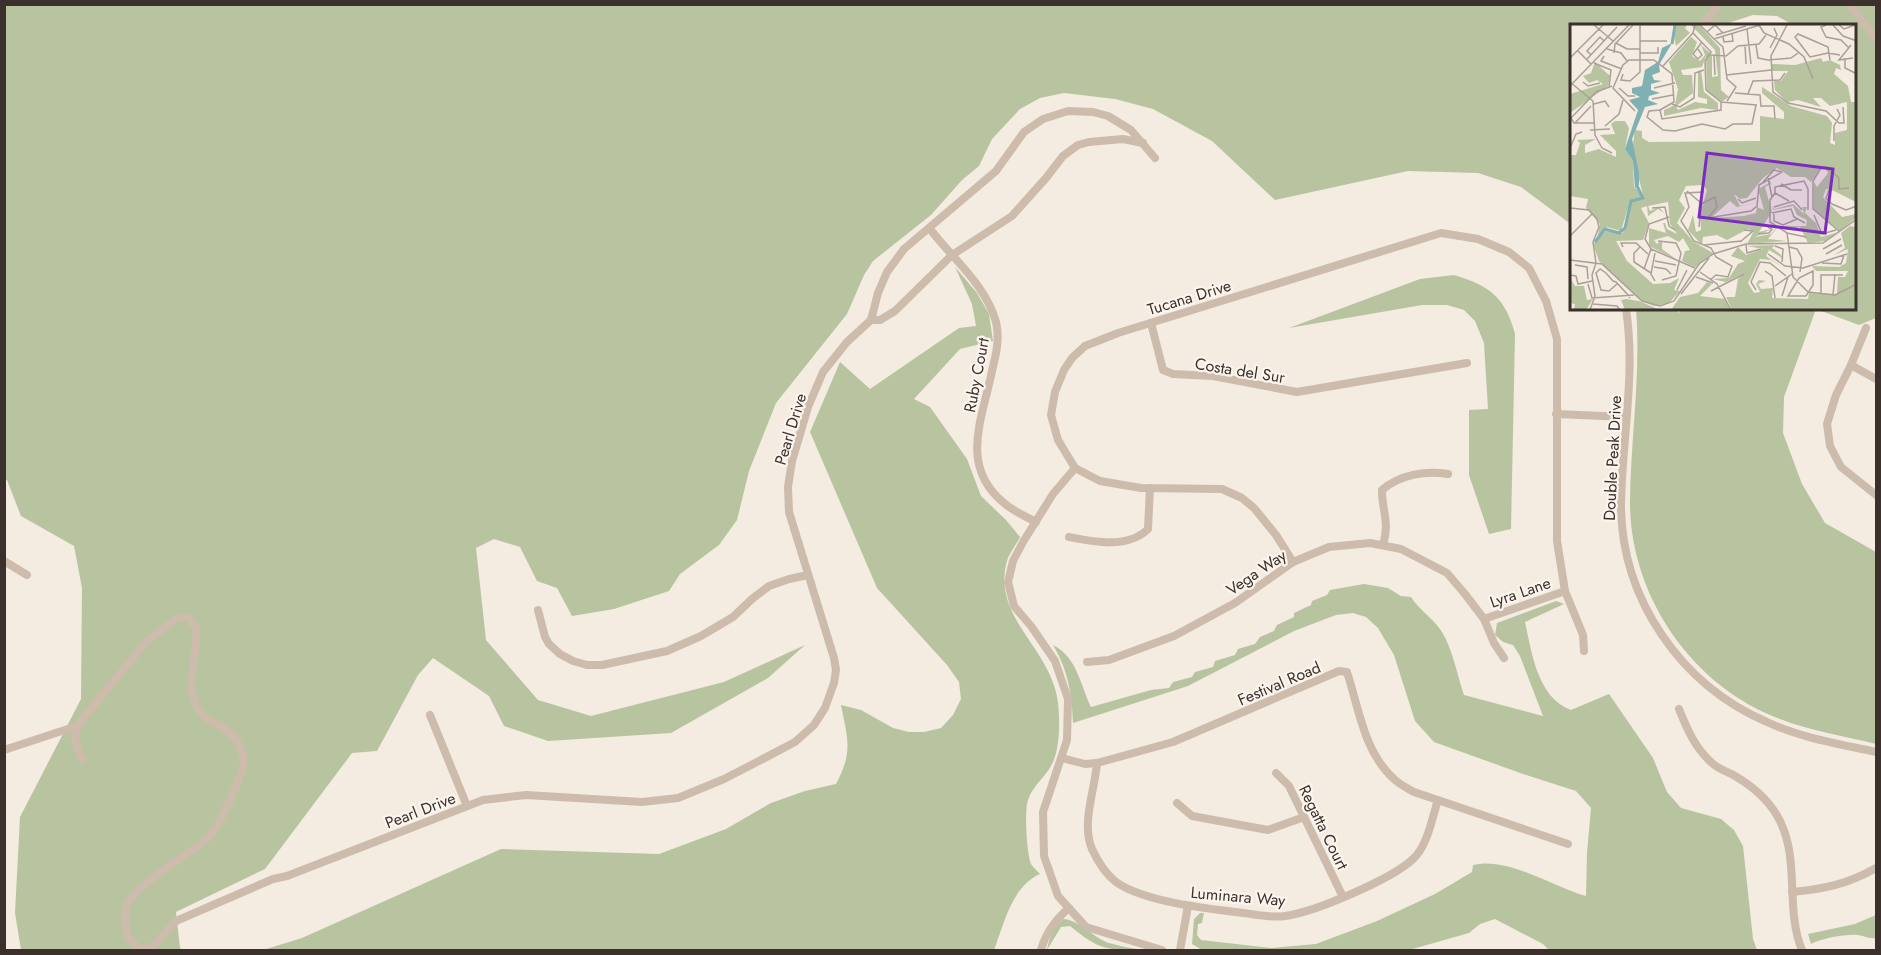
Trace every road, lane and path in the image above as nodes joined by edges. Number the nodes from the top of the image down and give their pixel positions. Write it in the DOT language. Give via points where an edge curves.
graph roads {
  1 [pos="1719,4"];
  2 [pos="1849,4"];
  3 [pos="1704,24"];
  4 [pos="1876,39"];
  5 [pos="1143,142"];
  6 [pos="1155,158"];
  7 [pos="930,229"];
  8 [pos="952,255"];
  9 [pos="1626,310"];
  10 [pos="871,320"];
  11 [pos="1151,322"];
  12 [pos="1866,328"];
  13 [pos="1467,363"];
  14 [pos="1851,365"];
  15 [pos="1876,379"];
  16 [pos="1556,414"];
  17 [pos="1626,417"];
  18 [pos="1075,468"];
  19 [pos="1448,474"];
  20 [pos="1150,488"];
  21 [pos="1876,495"];
  22 [pos="1036,522"];
  23 [pos="1069,537"];
  24 [pos="1383,545"];
  25 [pos="4,561"];
  26 [pos="1293,562"];
  27 [pos="27,574"];
  28 [pos="808,575"];
  29 [pos="1565,591"];
  30 [pos="538,610"];
  31 [pos="1484,619"];
  32 [pos="1584,651"];
  33 [pos="1504,657"];
  34 [pos="1088,662"];
  35 [pos="1679,709"];
  36 [pos="430,715"];
  37 [pos="77,726"];
  38 [pos="1876,752"];
  39 [pos="4,753"];
  40 [pos="1062,758"];
  41 [pos="83,760"];
  42 [pos="1097,763"];
  43 [pos="1276,773"];
  44 [pos="1438,800"];
  45 [pos="1177,803"];
  46 [pos="467,806"];
  47 [pos="1304,817"];
  48 [pos="1568,844"];
  49 [pos="1876,868"];
  50 [pos="1792,892"];
  51 [pos="1343,897"];
  52 [pos="1188,906"];
  53 [pos="1069,908"];
  54 [pos="1041,951"];
  55 [pos="1162,951"];
  56 [pos="1180,951"];
  57 [pos="1802,951"];
  1 -- 3 [label="street"];
  2 -- 4 [label="street"];
  5 -- 6 [label="street"];
  5 -- 7 [label="street" via="1123,123 1108,116 1068,111 1055,114 1024,132 996,171"];
  5 -- 8 [label="street, Pearl Drive" via="1123,139 1078,146 1063,156 1012,216"];
  7 -- 8 [label="street, Ruby Court"];
  7 -- 10 [label="street" via="904,249 887,272"];
  8 -- 10 [label="street, Pearl Drive" via="896,311 880,320"];
  8 -- 22 [label="street, Ruby Court" via="992,310 998,334 976,458 985,483 1005,504"];
  9 -- 17 [label="street, Double Peak Drive" via="1630,365"];
  10 -- 28 [label="street, Pearl Drive" via="823,372 792,461 789,512"];
  11 -- 13 [label="street, Costa del Sur" via="1163,370 1297,392"];
  11 -- 16 [label="street, Tucana Drive" via="1441,233 1478,239 1509,252 1529,268 1546,301 1557,339"];
  11 -- 18 [label="street, Tucana Drive" via="1085,346 1064,370 1051,415 1058,440"];
  12 -- 14 [label="street"];
  14 -- 15 [label="street"];
  14 -- 21 [label="street" via="1827,424 1830,446 1841,467"];
  16 -- 17 [label="street"];
  16 -- 29 [label="street, Tucana Drive" via="1557,541"];
  17 -- 38 [label="street, Double Peak Drive" via="1621,506 1626,553 1647,610 1671,648 1700,680 1745,712 1799,734"];
  18 -- 20 [label="street" via="1100,481"];
  18 -- 22 [label="street"];
  19 -- 24 [label="street" via="1432,471 1393,480 1382,490 1387,520"];
  20 -- 23 [label="street" via="1148,529 1144,533 1127,540 1099,543"];
  20 -- 26 [label="street" via="1222,489 1242,498 1254,508"];
  22 -- 40 [label="street" via="1013,561 1008,582 1014,606 1055,661 1068,699 1067,740"];
  24 -- 26 [label="street, Vega Way" via="1329,547"];
  24 -- 31 [label="street, Vega Way" via="1401,549 1446,573"];
  25 -- 27 [label="street"];
  26 -- 34 [label="street, Vega Way" via="1235,603 1174,636 1109,660"];
  28 -- 30 [label="street" via="769,586 733,617 691,641 667,651 602,665 587,665 560,654 545,637"];
  28 -- 46 [label="street, Pearl Drive" via="836,670 825,708 814,726 795,742 678,798 640,801 526,795"];
  29 -- 31 [label="street, Lyra Lane"];
  29 -- 32 [label="street, Tucana Drive" via="1583,635"];
  31 -- 33 [label="street, Vega Way"];
  35 -- 50 [label="street" via="1689,736 1712,764 1766,798 1788,844"];
  36 -- 46 [label="street"];
  37 -- 39 [label="street"];
  37 -- 41 [label="street" via="76,746"];
  37 -- 46 [label="street, Pearl Drive" via="146,642 177,618 188,617 198,633 192,696 201,713 238,742 243,767 212,833 140,888 127,904 127,933 141,950 152,947 176,921 273,879"];
  40 -- 42 [label="street, Festival Road"];
  40 -- 53 [label="street" via="1043,812 1044,856 1058,896"];
  42 -- 44 [label="street, Festival Road" via="1173,742 1339,671 1347,672 1374,754 1394,779 1414,792"];
  42 -- 52 [label="street, Luminara Way" via="1087,829 1100,863 1115,881 1132,891"];
  43 -- 47 [label="street, Regatta Court" via="1289,786"];
  44 -- 48 [label="street"];
  44 -- 51 [label="street, Luminara Way" via="1416,857 1399,871"];
  45 -- 47 [label="street" via="1192,816 1268,830"];
  47 -- 51 [label="street, Regatta Court"];
  49 -- 50 [label="street" via="1825,889"];
  50 -- 57 [label="street" via="1793,919"];
  51 -- 52 [label="street, Luminara Way" via="1284,917"];
  52 -- 56 [label="street"];
  53 -- 54 [label="street" via="1054,921"];
  53 -- 55 [label="street" via="1086,927"];
}
